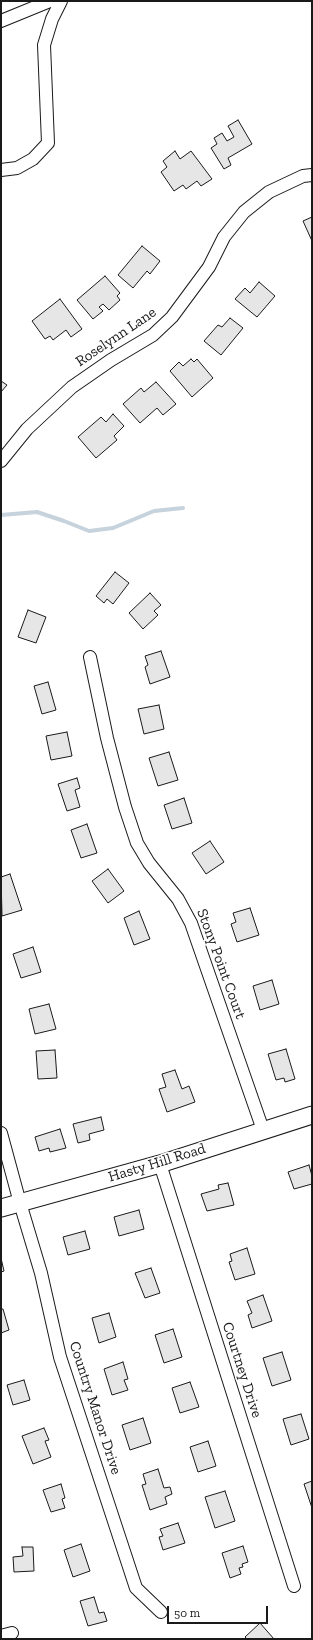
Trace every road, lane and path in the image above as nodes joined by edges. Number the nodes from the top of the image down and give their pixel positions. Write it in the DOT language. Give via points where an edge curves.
graph roads {
  1 [pos="50,1"];
  2 [pos="61,1"];
  3 [pos="1,21"];
  4 [pos="1,170"];
  5 [pos="312,175"];
  6 [pos="1,461"];
  7 [pos="90,657"];
  8 [pos="312,1115"];
  9 [pos="263,1130"];
  10 [pos="1,1133"];
  11 [pos="160,1164"];
  12 [pos="20,1203"];
  13 [pos="1,1208"];
  14 [pos="294,1586"];
  15 [pos="161,1612"];
  1 -- 3 [label="street"];
  2 -- 4 [label="street" via="44,45 48,143 33,159 16,168"];
  5 -- 6 [label="street, Roselynn Lane" via="303,176 269,192 244,212 224,237 209,267 172,318 153,335 72,387 27,429"];
  7 -- 9 [label="street, Stony Point Court" via="106,738 137,843 149,863 178,899 191,923"];
  8 -- 9 [label="street, Hasty Hill Road"];
  9 -- 11 [label="street, Hasty Hill Road"];
  10 -- 12 [label="street, Country Manor Drive"];
  11 -- 12 [label="street, Hasty Hill Road"];
  11 -- 14 [label="street, Courtney Drive"];
  12 -- 13 [label="street, Hasty Hill Road"];
  12 -- 15 [label="street, Country Manor Drive" via="41,1273 60,1357 136,1588"];
}
